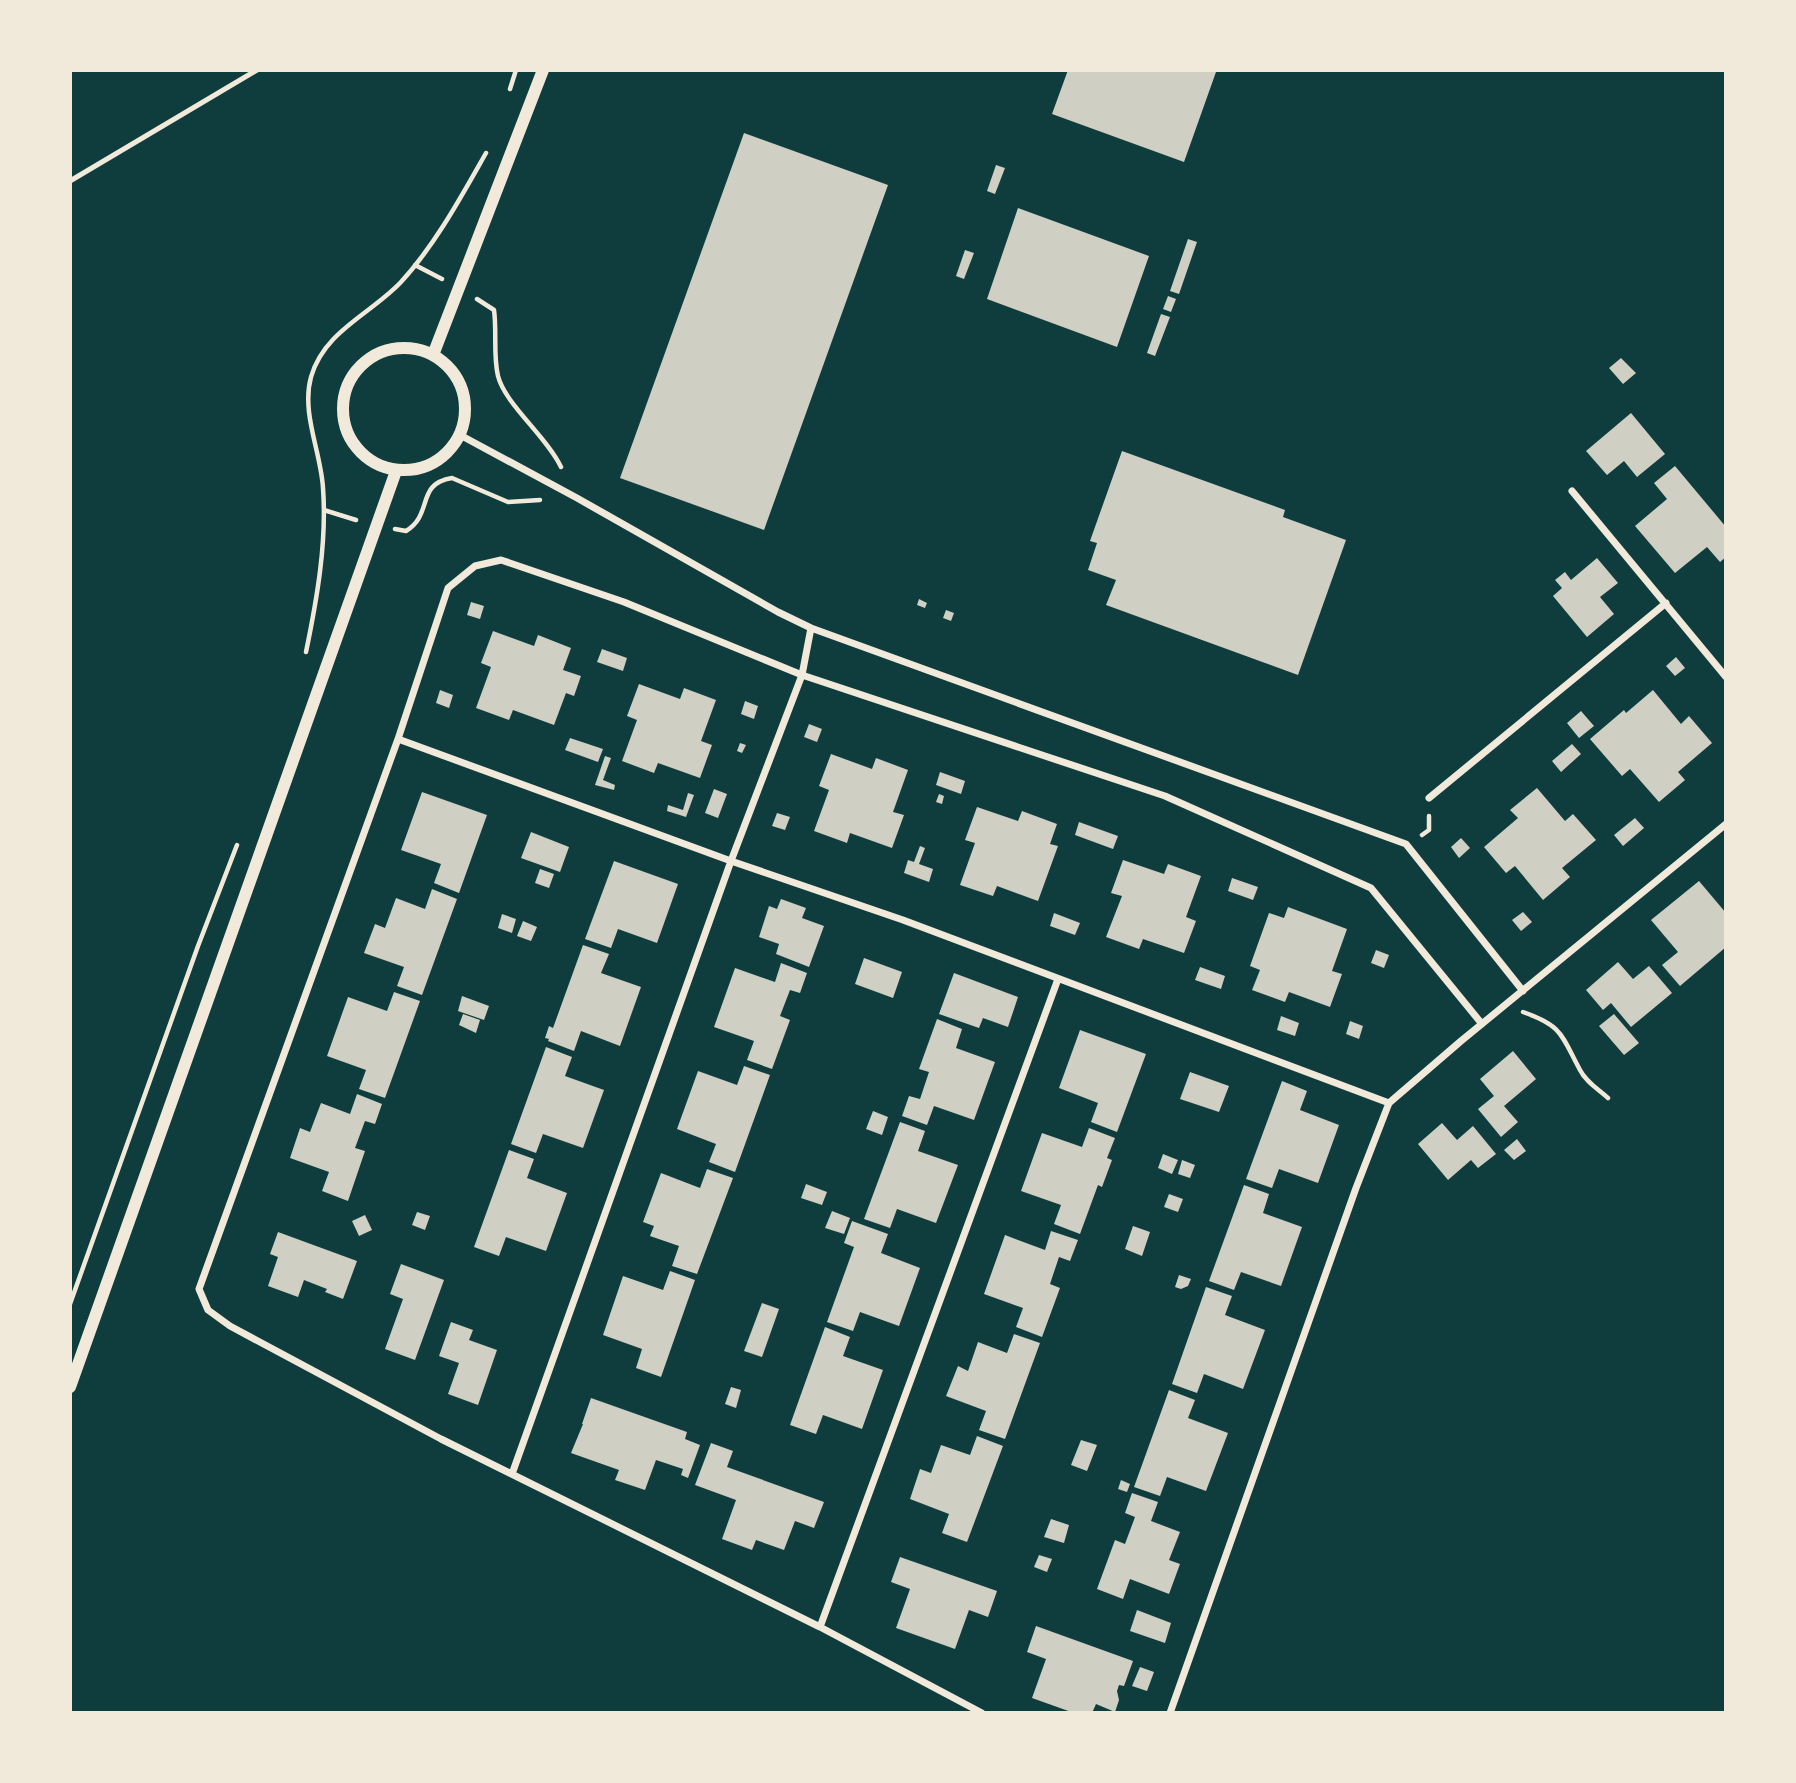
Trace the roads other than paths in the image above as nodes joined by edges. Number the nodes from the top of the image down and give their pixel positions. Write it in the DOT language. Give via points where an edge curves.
graph roads {
  1 [pos="257,70"];
  2 [pos="543,70"];
  3 [pos="70,181"];
  4 [pos="433,355"];
  5 [pos="460,435"];
  6 [pos="396,471"];
  7 [pos="1572,491"];
  8 [pos="1666,603"];
  9 [pos="811,628"];
  10 [pos="802,674"];
  11 [pos="1726,677"];
  12 [pos="398,739"];
  13 [pos="1429,798"];
  14 [pos="1726,824"];
  15 [pos="731,861"];
  16 [pos="1058,979"];
  17 [pos="1523,991"];
  18 [pos="1482,1024"];
  19 [pos="1389,1103"];
  20 [pos="70,1387"];
  21 [pos="512,1474"];
  22 [pos="820,1627"];
  23 [pos="982,1713"];
  24 [pos="1170,1713"];
  1 -- 3 [label="lane"];
  2 -- 4 [label="street"];
  4 -- 5 [label="street" via="459,381 465,399"];
  4 -- 6 [label="street" via="411,348 387,350 365,361 350,379 343,402 344,426 355,447 373,463"];
  5 -- 6 [label="street" via="435,463"];
  5 -- 9 [label="street"];
  6 -- 20 [label="street"];
  7 -- 8 [label="street"];
  8 -- 11 [label="street"];
  8 -- 13 [label="street"];
  9 -- 10 [label="street"];
  9 -- 17 [label="street" via="1406,844"];
  10 -- 12 [label="street" via="624,602 502,560 475,566 448,588"];
  10 -- 15 [label="street"];
  10 -- 18 [label="street" via="1165,796 1371,888"];
  12 -- 15 [label="street"];
  12 -- 21 [label="street" via="200,1289 208,1310 230,1326"];
  14 -- 17 [label="street"];
  15 -- 16 [label="street"];
  15 -- 21 [label="street"];
  16 -- 19 [label="street"];
  16 -- 22 [label="street"];
  17 -- 18 [label="street"];
  18 -- 19 [label="street"];
  19 -- 24 [label="street"];
  21 -- 22 [label="street"];
  22 -- 23 [label="street"];
}
